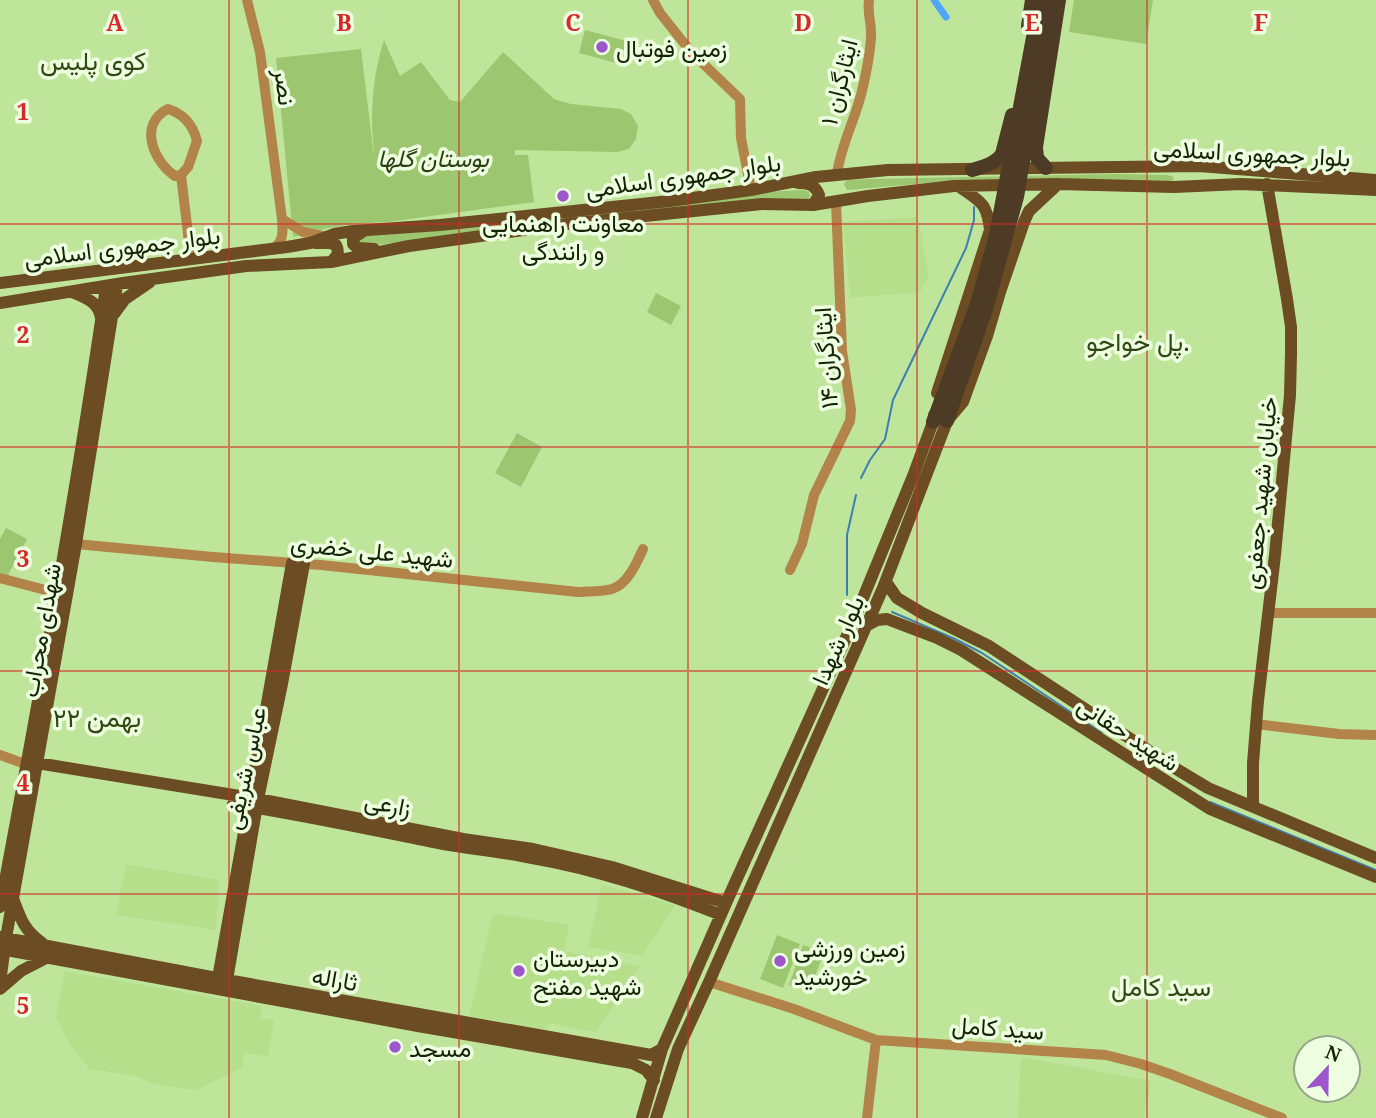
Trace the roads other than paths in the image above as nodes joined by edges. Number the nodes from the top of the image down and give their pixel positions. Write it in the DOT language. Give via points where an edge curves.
graph roads {
  1 [pos="653,0"];
  2 [pos="869,0"];
  3 [pos="1032,0"];
  4 [pos="1041,0"];
  5 [pos="1051,0"];
  6 [pos="1059,0"];
  7 [pos="247,1"];
  8 [pos="1009,129"];
  9 [pos="1037,134"];
  10 [pos="1139,167"];
  11 [pos="1046,168"];
  12 [pos="972,170"];
  13 [pos="841,174"];
  14 [pos="178,175"];
  15 [pos="1376,180"];
  16 [pos="783,184"];
  17 [pos="1058,184"];
  18 [pos="1267,184"];
  19 [pos="1169,186"];
  20 [pos="960,187"];
  21 [pos="751,190"];
  22 [pos="1376,190"];
  23 [pos="869,196"];
  24 [pos="836,202"];
  25 [pos="813,205"];
  26 [pos="282,219"];
  27 [pos="989,219"];
  28 [pos="1024,222"];
  29 [pos="371,228"];
  30 [pos="327,237"];
  31 [pos="310,243"];
  32 [pos="409,246"];
  33 [pos="273,249"];
  34 [pos="188,259"];
  35 [pos="331,262"];
  36 [pos="157,278"];
  37 [pos="0,283"];
  38 [pos="111,291"];
  39 [pos="72,292"];
  40 [pos="0,303"];
  41 [pos="106,321"];
  42 [pos="940,422"];
  43 [pos="76,544"];
  44 [pos="643,549"];
  45 [pos="298,563"];
  46 [pos="790,570"];
  47 [pos="0,578"];
  48 [pos="886,582"];
  49 [pos="57,593"];
  50 [pos="897,598"];
  51 [pos="1269,613"];
  52 [pos="1376,613"];
  53 [pos="887,619"];
  54 [pos="866,626"];
  55 [pos="1082,707"];
  56 [pos="1073,722"];
  57 [pos="1256,724"];
  58 [pos="1376,735"];
  59 [pos="0,755"];
  60 [pos="33,766"];
  61 [pos="253,803"];
  62 [pos="1253,807"];
  63 [pos="1376,858"];
  64 [pos="1376,877"];
  65 [pos="5,894"];
  66 [pos="0,907"];
  67 [pos="724,909"];
  68 [pos="2,944"];
  69 [pos="47,952"];
  70 [pos="222,982"];
  71 [pos="709,982"];
  72 [pos="0,983"];
  73 [pos="0,989"];
  74 [pos="449,1026"];
  75 [pos="876,1040"];
  76 [pos="656,1052"];
  77 [pos="650,1075"];
  78 [pos="642,1118"];
  79 [pos="656,1118"];
  80 [pos="867,1118"];
  81 [pos="1282,1118"];
  1 -- 21 [label="street" via="691,52 740,99 741,138"];
  2 -- 13 [label="street, ایثارگران ۱" via="872,36 868,61 840,156"];
  3 -- 8 [label="highway"];
  4 -- 42 [label="highway, bridge" via="996,236"];
  5 -- 42 [label="highway, bridge" via="1017,197 986,309"];
  6 -- 9 [label="highway"];
  7 -- 26 [label="street, نصر" via="262,61"];
  8 -- 9 [label="highway" via="1021,142"];
  8 -- 12 [label="highway" via="999,158"];
  9 -- 11 [label="highway" via="1037,158"];
  10 -- 11 [label="main road, بلوار جمهوری اسلامی"];
  10 -- 15 [label="main road, بلوار جمهوری اسلامی" via="1199,166"];
  10 -- 19 [label="main road" via="1176,172 1178,181"];
  11 -- 12 [label="main road, بلوار جمهوری اسلامی"];
  12 -- 13 [label="main road, بلوار جمهوری اسلامی"];
  13 -- 16 [label="main road, بلوار جمهوری اسلامی"];
  13 -- 23 [label="main road" via="841,192"];
  14 -- 14 [label="street" via="188,167 197,141 190,124 168,109 156,118 151,145 168,171"];
  14 -- 34 [label="street"];
  16 -- 21 [label="main road, بلوار جمهوری اسلامی"];
  16 -- 25 [label="main road" via="811,185 818,195"];
  17 -- 19 [label="main road, بلوار جمهوری اسلامی"];
  17 -- 20 [label="main road, بلوار جمهوری اسلامی"];
  17 -- 28 [label="main road, بلوار شهدا" via="1029,211"];
  18 -- 19 [label="main road, بلوار جمهوری اسلامی"];
  18 -- 22 [label="main road, بلوار جمهوری اسلامی"];
  18 -- 51 [label="main road, خیابان شهید جعفری" via="1291,327 1290,395"];
  20 -- 23 [label="main road, بلوار جمهوری اسلامی"];
  20 -- 27 [label="main road" via="984,206"];
  21 -- 29 [label="main road, بلوار جمهوری اسلامی" via="453,224"];
  23 -- 24 [label="main road, بلوار جمهوری اسلامی"];
  24 -- 25 [label="main road, بلوار جمهوری اسلامی"];
  24 -- 46 [label="street, ایثارگران ۱۴" via="842,351 850,421 814,495 802,544"];
  25 -- 32 [label="main road, بلوار جمهوری اسلامی" via="762,204 673,213"];
  26 -- 30 [label="street" via="303,232"];
  26 -- 33 [label="street" via="283,235"];
  27 -- 28 [label="main road" via="1003,213"];
  27 -- 42 [label="main road, بلوار شهدا" via="990,230 938,391"];
  28 -- 42 [label="main road, بلوار شهدا" via="962,402"];
  29 -- 30 [label="main road, بلوار جمهوری اسلامی"];
  29 -- 32 [label="main road" via="353,238 353,244 368,249"];
  30 -- 31 [label="main road, بلوار جمهوری اسلامی"];
  31 -- 33 [label="main road, بلوار جمهوری اسلامی"];
  31 -- 35 [label="main road" via="336,246 338,255"];
  32 -- 35 [label="main road, بلوار جمهوری اسلامی"];
  33 -- 34 [label="main road, بلوار جمهوری اسلامی"];
  34 -- 37 [label="main road, بلوار جمهوری اسلامی"];
  35 -- 36 [label="main road, بلوار جمهوری اسلامی" via="246,266"];
  36 -- 38 [label="main road, بلوار جمهوری اسلامی"];
  36 -- 41 [label="main road" via="125,299"];
  38 -- 39 [label="main road, بلوار جمهوری اسلامی"];
  38 -- 41 [label="main road, شهدای محراب"];
  39 -- 40 [label="main road, بلوار جمهوری اسلامی"];
  39 -- 41 [label="main road" via="94,303"];
  41 -- 43 [label="main road, شهدای محراب" via="104,376"];
  41 -- 49 [label="main road, شهدای محراب"];
  42 -- 48 [label="main road, بلوار شهدا"];
  42 -- 67 [label="main road, بلوار شهدا"];
  43 -- 45 [label="street, شهید علی خضری"];
  43 -- 60 [label="main road, شهدای محراب"];
  44 -- 45 [label="street, شهید علی خضری" via="634,567 613,589 578,592"];
  45 -- 61 [label="main road, عباس شریفی"];
  47 -- 49 [label="street"];
  48 -- 50 [label="main road, شهید حقانی"];
  48 -- 54 [label="main road, بلوار شهدا"];
  49 -- 60 [label="main road, شهدای محراب"];
  50 -- 53 [label="main road" via="883,606"];
  50 -- 55 [label="main road, شهید حقانی" via="989,646"];
  51 -- 52 [label="street"];
  51 -- 57 [label="main road, خیابان شهید جعفری"];
  53 -- 54 [label="main road"];
  53 -- 56 [label="main road, شهید حقانی" via="961,650"];
  54 -- 71 [label="main road, بلوار شهدا"];
  55 -- 56 [label="main road"];
  55 -- 62 [label="main road, شهید حقانی" via="1178,771"];
  56 -- 64 [label="main road, شهید حقانی" via="1210,809"];
  57 -- 58 [label="street"];
  57 -- 62 [label="main road, خیابان شهید جعفری"];
  59 -- 60 [label="street"];
  60 -- 61 [label="main road, زارعی"];
  60 -- 65 [label="main road, شهدای محراب"];
  61 -- 67 [label="main road, زارعی" via="585,860"];
  61 -- 70 [label="main road, عباس شریفی"];
  62 -- 63 [label="main road, شهید حقانی"];
  65 -- 66 [label="main road, شهدای محراب"];
  65 -- 68 [label="main road, شهدای محراب"];
  65 -- 69 [label="main road"];
  67 -- 76 [label="main road, بلوار شهدا"];
  68 -- 69 [label="main road, ثاراله"];
  68 -- 72 [label="main road, شهدای محراب"];
  69 -- 70 [label="main road, ثاراله"];
  69 -- 73 [label="main road"];
  70 -- 74 [label="main road, ثاراله"];
  71 -- 75 [label="street, سید کامل"];
  71 -- 79 [label="main road, بلوار شهدا" via="678,1049"];
  74 -- 76 [label="main road, ثاراله"];
  74 -- 77 [label="main road, ثاراله" via="632,1063"];
  75 -- 80 [label="street"];
  75 -- 81 [label="street, سید کامل" via="1105,1055 1170,1074"];
  76 -- 77 [label="main road, بلوار شهدا"];
  77 -- 78 [label="main road, بلوار شهدا"];
}
